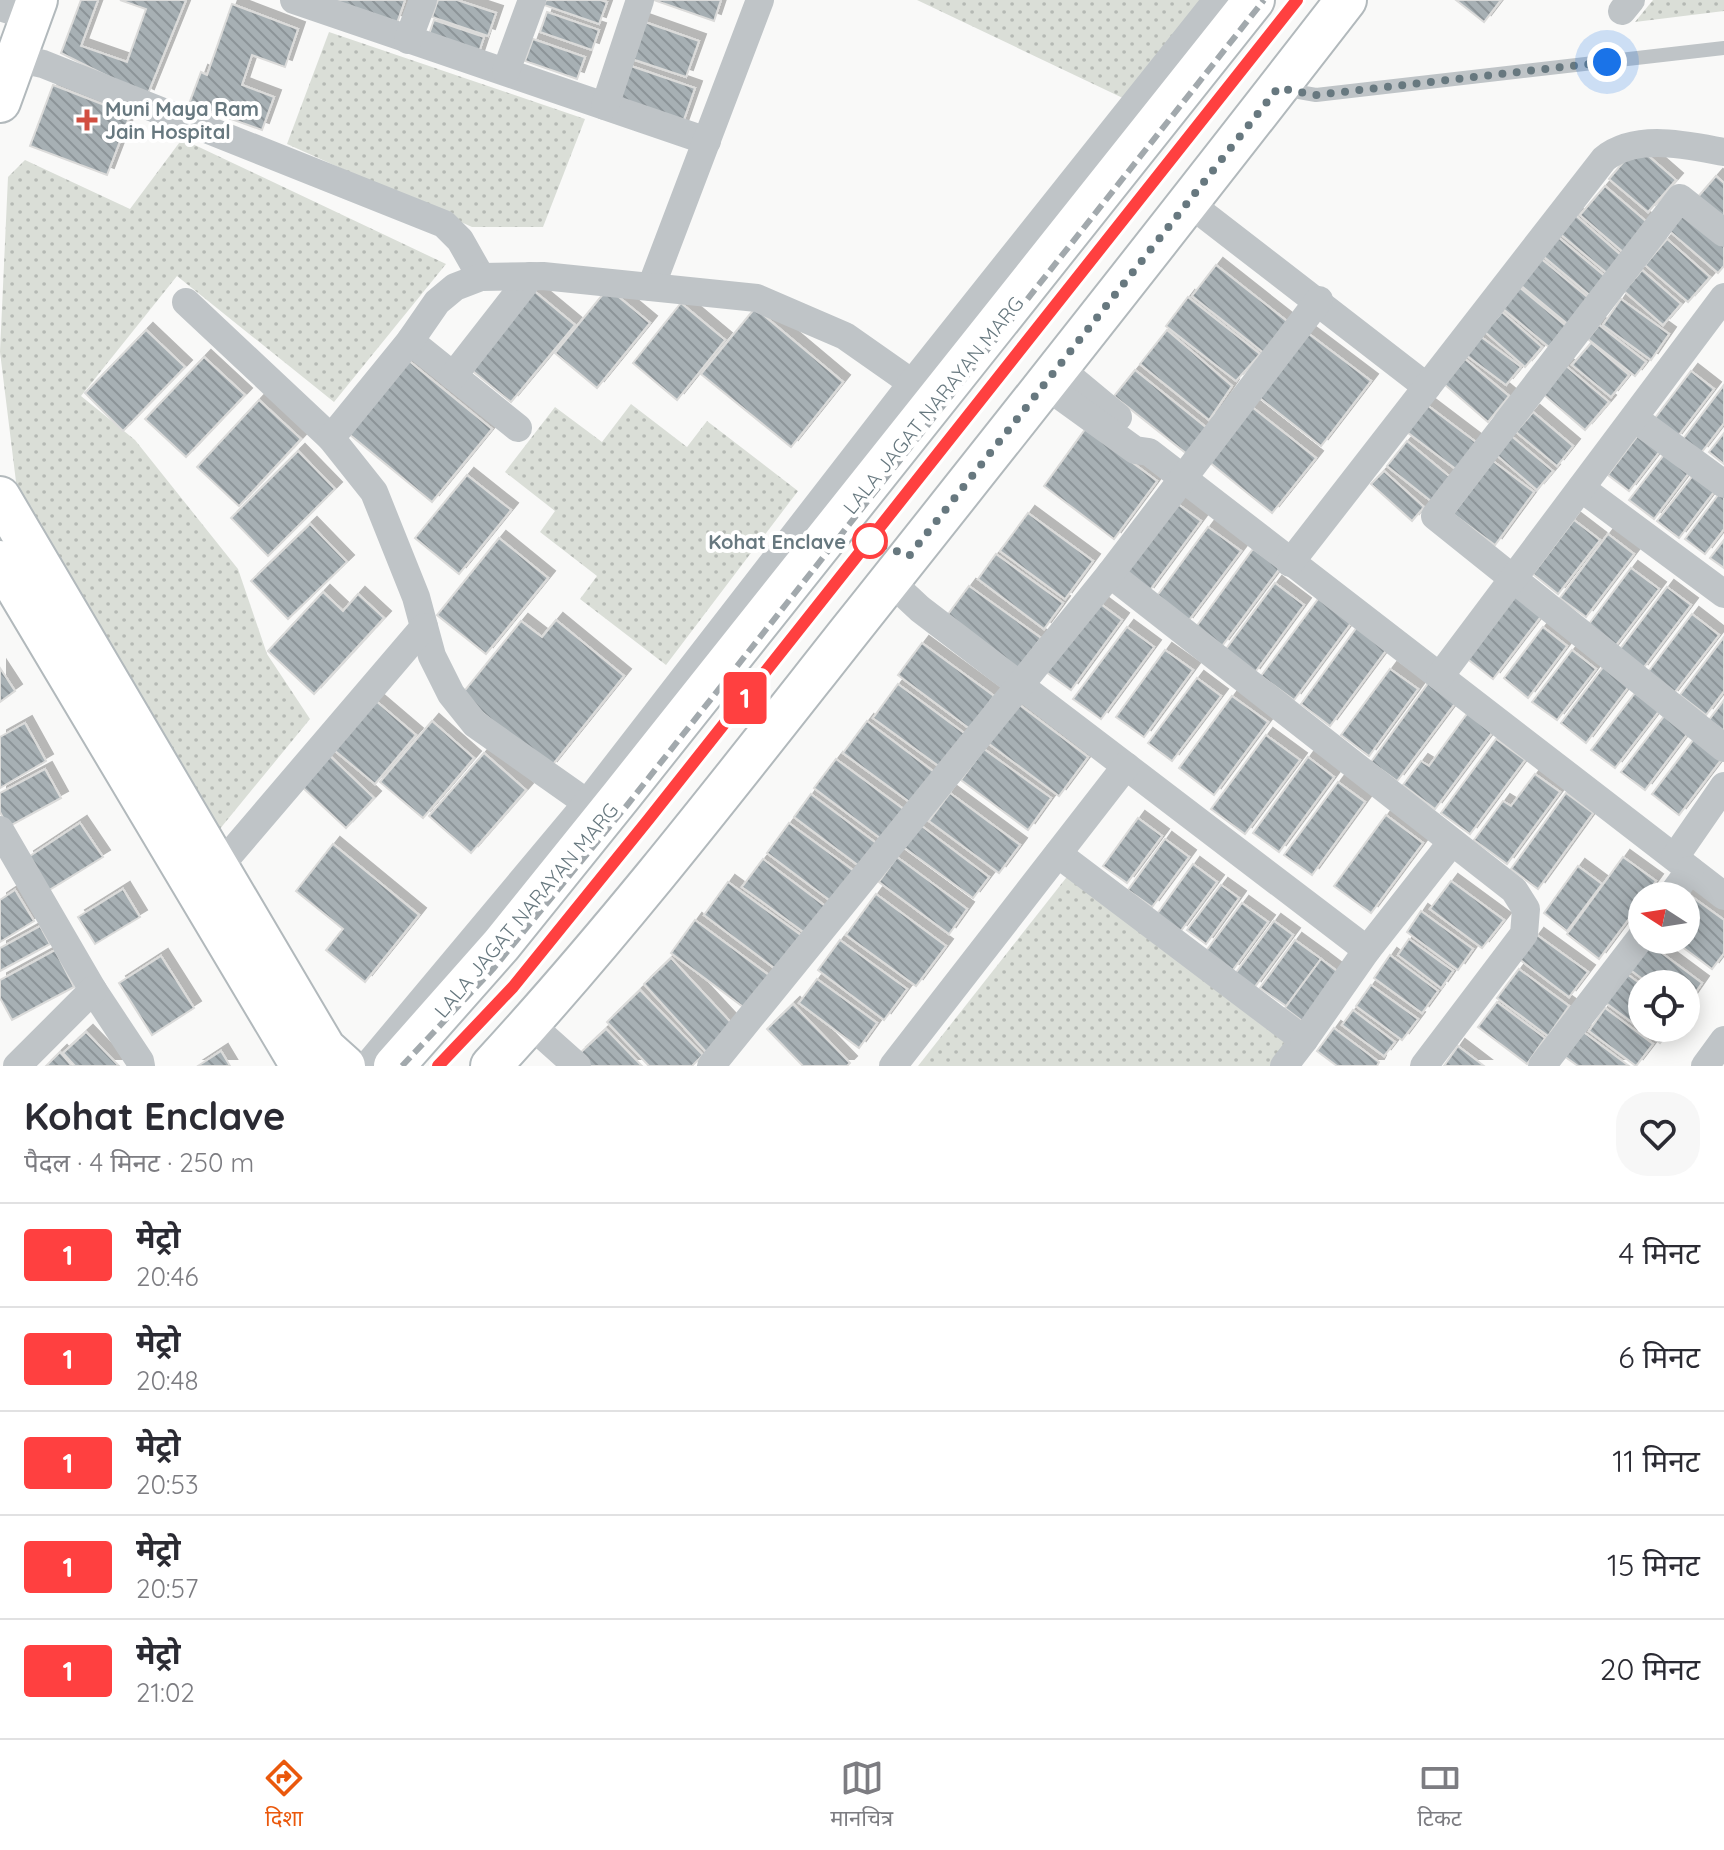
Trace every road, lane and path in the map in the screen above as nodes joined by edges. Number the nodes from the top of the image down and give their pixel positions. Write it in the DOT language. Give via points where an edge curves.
graph roads {
  1 [pos="423,0"];
  2 [pos="532,0"];
  3 [pos="640,0"];
  4 [pos="760,0"];
  5 [pos="1217,0"];
  6 [pos="1254,0"];
  7 [pos="1346,0"];
  8 [pos="310,2"];
  9 [pos="15,19"];
  10 [pos="408,40"];
  11 [pos="1724,48"];
  12 [pos="506,71"];
  13 [pos="1278,88"];
  14 [pos="0,102"];
  15 [pos="605,106"];
  16 [pos="707,141"];
  17 [pos="1724,152"];
  18 [pos="1189,203"];
  19 [pos="1724,233"];
  20 [pos="531,276"];
  21 [pos="481,277"];
  22 [pos="651,287"];
  23 [pos="1724,297"];
  24 [pos="1319,300"];
  25 [pos="186,302"];
  26 [pos="1715,330"];
  27 [pos="410,341"];
  28 [pos="453,376"];
  29 [pos="1052,377"];
  30 [pos="1427,387"];
  31 [pos="922,394"];
  32 [pos="1634,418"];
  33 [pos="518,428"];
  34 [pos="331,438"];
  35 [pos="1182,477"];
  36 [pos="1724,484"];
  37 [pos="1581,488"];
  38 [pos="0,497"];
  39 [pos="7,557"];
  40 [pos="1290,563"];
  41 [pos="1110,574"];
  42 [pos="1512,580"];
  43 [pos="890,581"];
  44 [pos="1724,594"];
  45 [pos="424,627"];
  46 [pos="1440,676"];
  47 [pos="1020,684"];
  48 [pos="1724,748"];
  49 [pos="1126,766"];
  50 [pos="1724,786"];
  51 [pos="594,811"];
  52 [pos="0,830"];
  53 [pos="1452,842"];
  54 [pos="1058,854"];
  55 [pos="1682,864"];
  56 [pos="219,867"];
  57 [pos="1676,882"];
  58 [pos="1724,896"];
  59 [pos="1367,950"];
  60 [pos="1628,954"];
  61 [pos="93,990"];
  62 [pos="530,1024"];
  63 [pos="1304,1040"];
  64 [pos="1724,1040"];
  65 [pos="0,1049"];
  66 [pos="10,1066"];
  67 [pos="17,1066"];
  68 [pos="141,1066"];
  69 [pos="301,1066"];
  70 [pos="345,1066"];
  71 [pos="367,1066"];
  72 [pos="394,1066"];
  73 [pos="491,1066"];
  74 [pos="577,1066"];
  75 [pos="711,1066"];
  76 [pos="893,1066"];
  77 [pos="1284,1066"];
  78 [pos="1424,1066"];
  79 [pos="1542,1066"];
  80 [pos="1705,1066"];
  1 -- 10 [label="street"];
  2 -- 12 [label="street"];
  3 -- 15 [label="street"];
  4 -- 16 [label="street"];
  5 -- 31 [label="street"];
  6 -- 31 [label="main road, LALA JAGAT NARAYAN MARG"];
  7 -- 13 [label="main road"];
  8 -- 10 [label="street"];
  9 -- 14 [label="main road"];
  9 -- 21 [label="street" via="43,64 444,224"];
  10 -- 12 [label="street"];
  11 -- 13 [label="lane" via="1316,95"];
  12 -- 15 [label="street"];
  13 -- 18 [label="main road"];
  15 -- 16 [label="street"];
  16 -- 22 [label="street"];
  17 -- 30 [label="street" via="1648,143 1621,148 1604,159"];
  18 -- 24 [label="street"];
  18 -- 29 [label="main road"];
  19 -- 42 [label="street" via="1680,198 1435,516"];
  20 -- 21 [label="street"];
  20 -- 22 [label="street"];
  20 -- 28 [label="street"];
  21 -- 27 [label="street" via="455,287 437,302"];
  22 -- 31 [label="street" via="757,298 845,336"];
  23 -- 26 [label="street"];
  24 -- 30 [label="street"];
  24 -- 35 [label="street"];
  25 -- 34 [label="street"];
  26 -- 32 [label="street"];
  27 -- 28 [label="street"];
  27 -- 34 [label="street"];
  28 -- 33 [label="street"];
  29 -- 35 [label="street" via="1145,439 1149,452"];
  29 -- 43 [label="main road"];
  30 -- 40 [label="street"];
  31 -- 51 [label="main road, LALA JAGAT NARAYAN MARG"];
  32 -- 36 [label="street"];
  32 -- 37 [label="street"];
  34 -- 45 [label="street" via="374,492"];
  35 -- 40 [label="street"];
  35 -- 41 [label="street"];
  37 -- 42 [label="street"];
  37 -- 44 [label="street"];
  38 -- 39 [label="main road"];
  39 -- 56 [label="main road"];
  39 -- 69 [label="main road"];
  40 -- 46 [label="street"];
  41 -- 47 [label="street"];
  41 -- 53 [label="street"];
  42 -- 46 [label="street"];
  42 -- 48 [label="street"];
  43 -- 47 [label="street"];
  43 -- 62 [label="main road"];
  45 -- 51 [label="street" via="451,694 475,724"];
  45 -- 56 [label="street"];
  46 -- 55 [label="street"];
  47 -- 49 [label="street"];
  47 -- 75 [label="street"];
  49 -- 54 [label="street"];
  49 -- 59 [label="street"];
  50 -- 55 [label="street"];
  51 -- 71 [label="street"];
  51 -- 72 [label="main road, LALA JAGAT NARAYAN MARG" via="501,945"];
  52 -- 61 [label="street"];
  53 -- 59 [label="street"];
  53 -- 78 [label="street" via="1514,890 1526,909 1526,920 1524,934"];
  54 -- 63 [label="street"];
  54 -- 76 [label="street"];
  55 -- 57 [label="street"];
  55 -- 58 [label="street"];
  56 -- 70 [label="main road" via="325,1048"];
  59 -- 63 [label="street"];
  60 -- 79 [label="street"];
  61 -- 67 [label="street"];
  61 -- 68 [label="street"];
  62 -- 73 [label="main road"];
  62 -- 74 [label="street"];
  63 -- 77 [label="street"];
  64 -- 80 [label="street"];
  65 -- 66 [label="street"];
}
